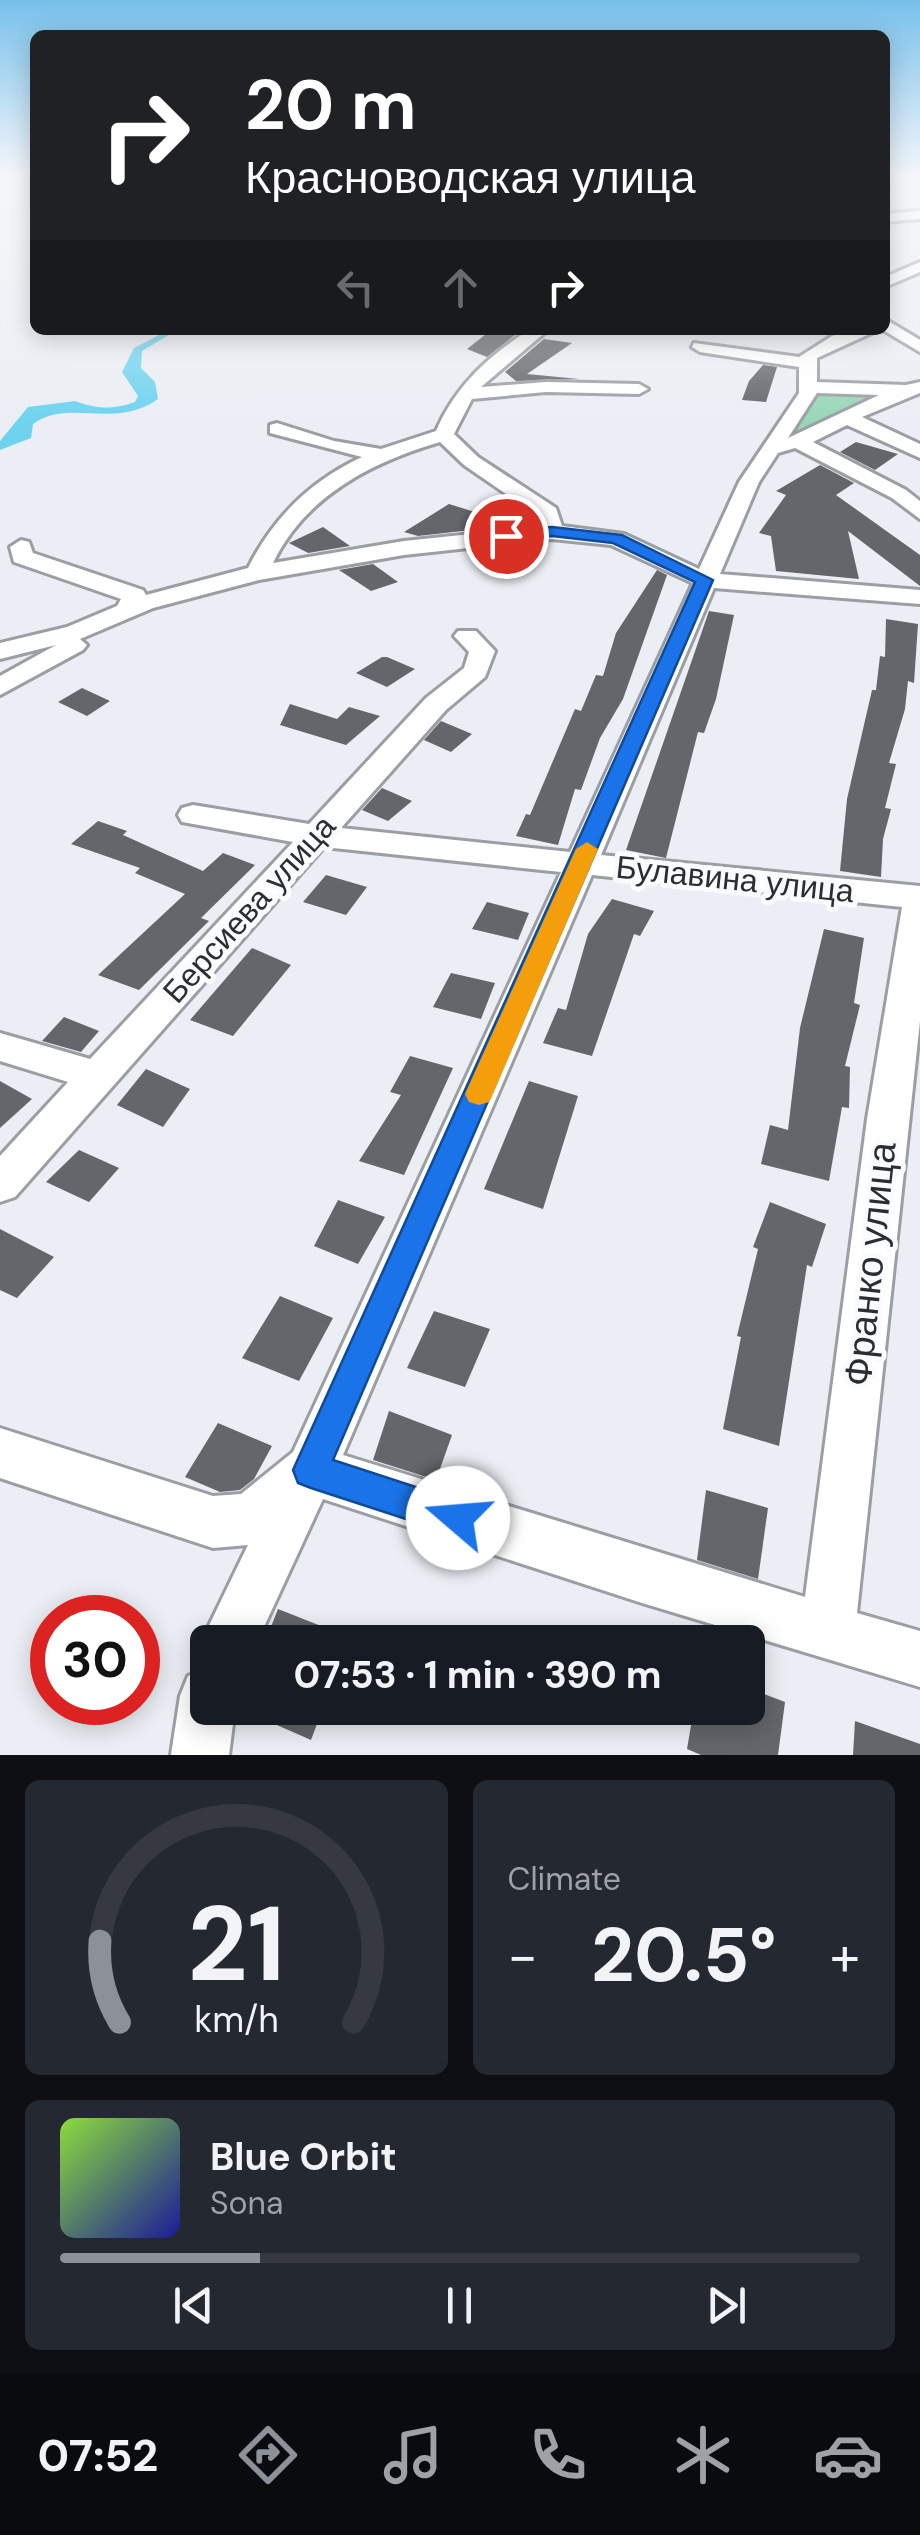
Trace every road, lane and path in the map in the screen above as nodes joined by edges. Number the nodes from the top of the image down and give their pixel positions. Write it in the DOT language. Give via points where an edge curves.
graph roads {
  1 [pos="920,266"];
  2 [pos="890,272"];
  3 [pos="890,327"];
  4 [pos="533,335"];
  5 [pos="857,335"];
  6 [pos="700,347"];
  7 [pos="920,347"];
  8 [pos="808,375"];
  9 [pos="639,388"];
  10 [pos="914,388"];
  11 [pos="464,394"];
  12 [pos="850,420"];
  13 [pos="319,422"];
  14 [pos="277,430"];
  15 [pos="444,436"];
  16 [pos="787,446"];
  17 [pos="386,451"];
  18 [pos="920,452"];
  19 [pos="920,512"];
  20 [pos="552,532"];
  21 [pos="14,555"];
  22 [pos="257,573"];
  23 [pos="704,580"];
  24 [pos="920,597"];
  25 [pos="132,607"];
  26 [pos="467,636"];
  27 [pos="0,651"];
  28 [pos="0,687"];
  29 [pos="193,816"];
  30 [pos="315,835"];
  31 [pos="581,863"];
  32 [pos="920,897"];
  33 [pos="0,1047"];
  34 [pos="97,1076"];
  35 [pos="0,1184"];
  36 [pos="0,1453"];
  37 [pos="311,1470"];
  38 [pos="236,1625"];
  39 [pos="828,1632"];
  40 [pos="920,1659"];
  41 [pos="204,1725"];
  42 [pos="200,1755"];
  1 -- 2 [label="street"];
  3 -- 7 [label="street"];
  4 -- 11 [label="street"];
  5 -- 8 [label="street" via="814,351"];
  6 -- 8 [label="street"];
  8 -- 10 [label="street"];
  8 -- 16 [label="street"];
  9 -- 11 [label="street"];
  10 -- 12 [label="street"];
  11 -- 15 [label="street"];
  12 -- 16 [label="street"];
  12 -- 18 [label="street"];
  13 -- 17 [label="street"];
  14 -- 17 [label="street" via="331,446"];
  15 -- 17 [label="street"];
  15 -- 20 [label="street" via="548,513"];
  16 -- 19 [label="street" via="899,494"];
  16 -- 23 [label="street" via="749,482"];
  17 -- 22 [label="street" via="296,511 268,544"];
  20 -- 22 [label="street"];
  20 -- 23 [label="street" via="616,538"];
  21 -- 25 [label="street" via="118,587 134,595"];
  22 -- 25 [label="street"];
  23 -- 24 [label="street"];
  23 -- 31 [label="street"];
  25 -- 27 [label="street" via="76,632"];
  25 -- 28 [label="street"];
  26 -- 30 [label="street, Берсиева улица" via="482,650 476,671 436,704"];
  29 -- 30 [label="street, Булавина улица"];
  30 -- 31 [label="street, Булавина улица"];
  30 -- 34 [label="street, Берсиева улица"];
  31 -- 32 [label="street, Булавина улица"];
  31 -- 37 [label="street"];
  32 -- 39 [label="street, Франко улица" via="886,1119"];
  33 -- 34 [label="street"];
  34 -- 35 [label="street, Берсиева улица"];
  36 -- 37 [label="street" via="214,1522 251,1519"];
  37 -- 38 [label="street"];
  37 -- 39 [label="street"];
  39 -- 40 [label="street"];
  41 -- 42 [label="street"];
}
